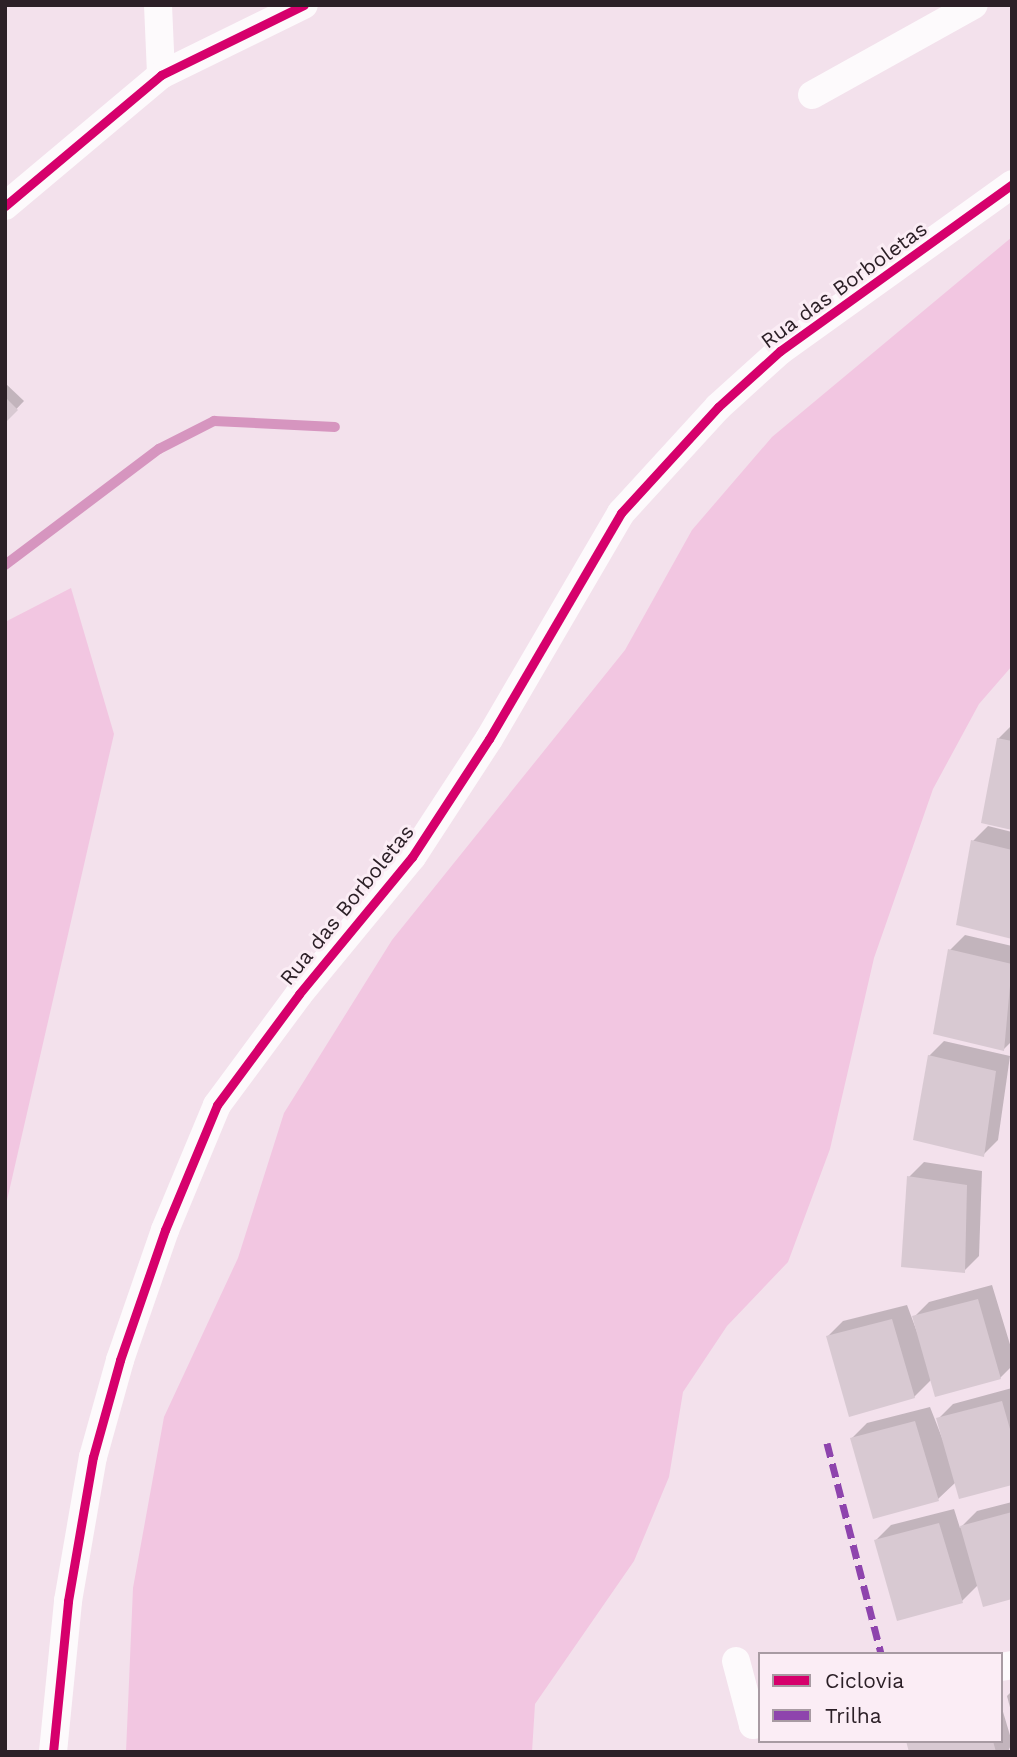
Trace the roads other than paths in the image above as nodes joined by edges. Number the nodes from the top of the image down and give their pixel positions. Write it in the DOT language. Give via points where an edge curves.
graph roads {
  1 [pos="158,5"];
  2 [pos="304,5"];
  3 [pos="974,5"];
  4 [pos="160,75"];
  5 [pos="812,95"];
  6 [pos="1012,184"];
  7 [pos="5,206"];
  8 [pos="736,1661"];
  9 [pos="758,1724"];
  10 [pos="53,1752"];
  1 -- 4 [label="street"];
  2 -- 4 [label="street"];
  3 -- 5 [label="street"];
  4 -- 7 [label="street"];
  6 -- 10 [label="street, Rua das Borboletas" via="780,351 718,407 621,513 489,738 412,857 299,994 217,1105 165,1230 120,1360 93,1457 68,1601"];
  8 -- 9 [label="street" via="753,1725"];
}
